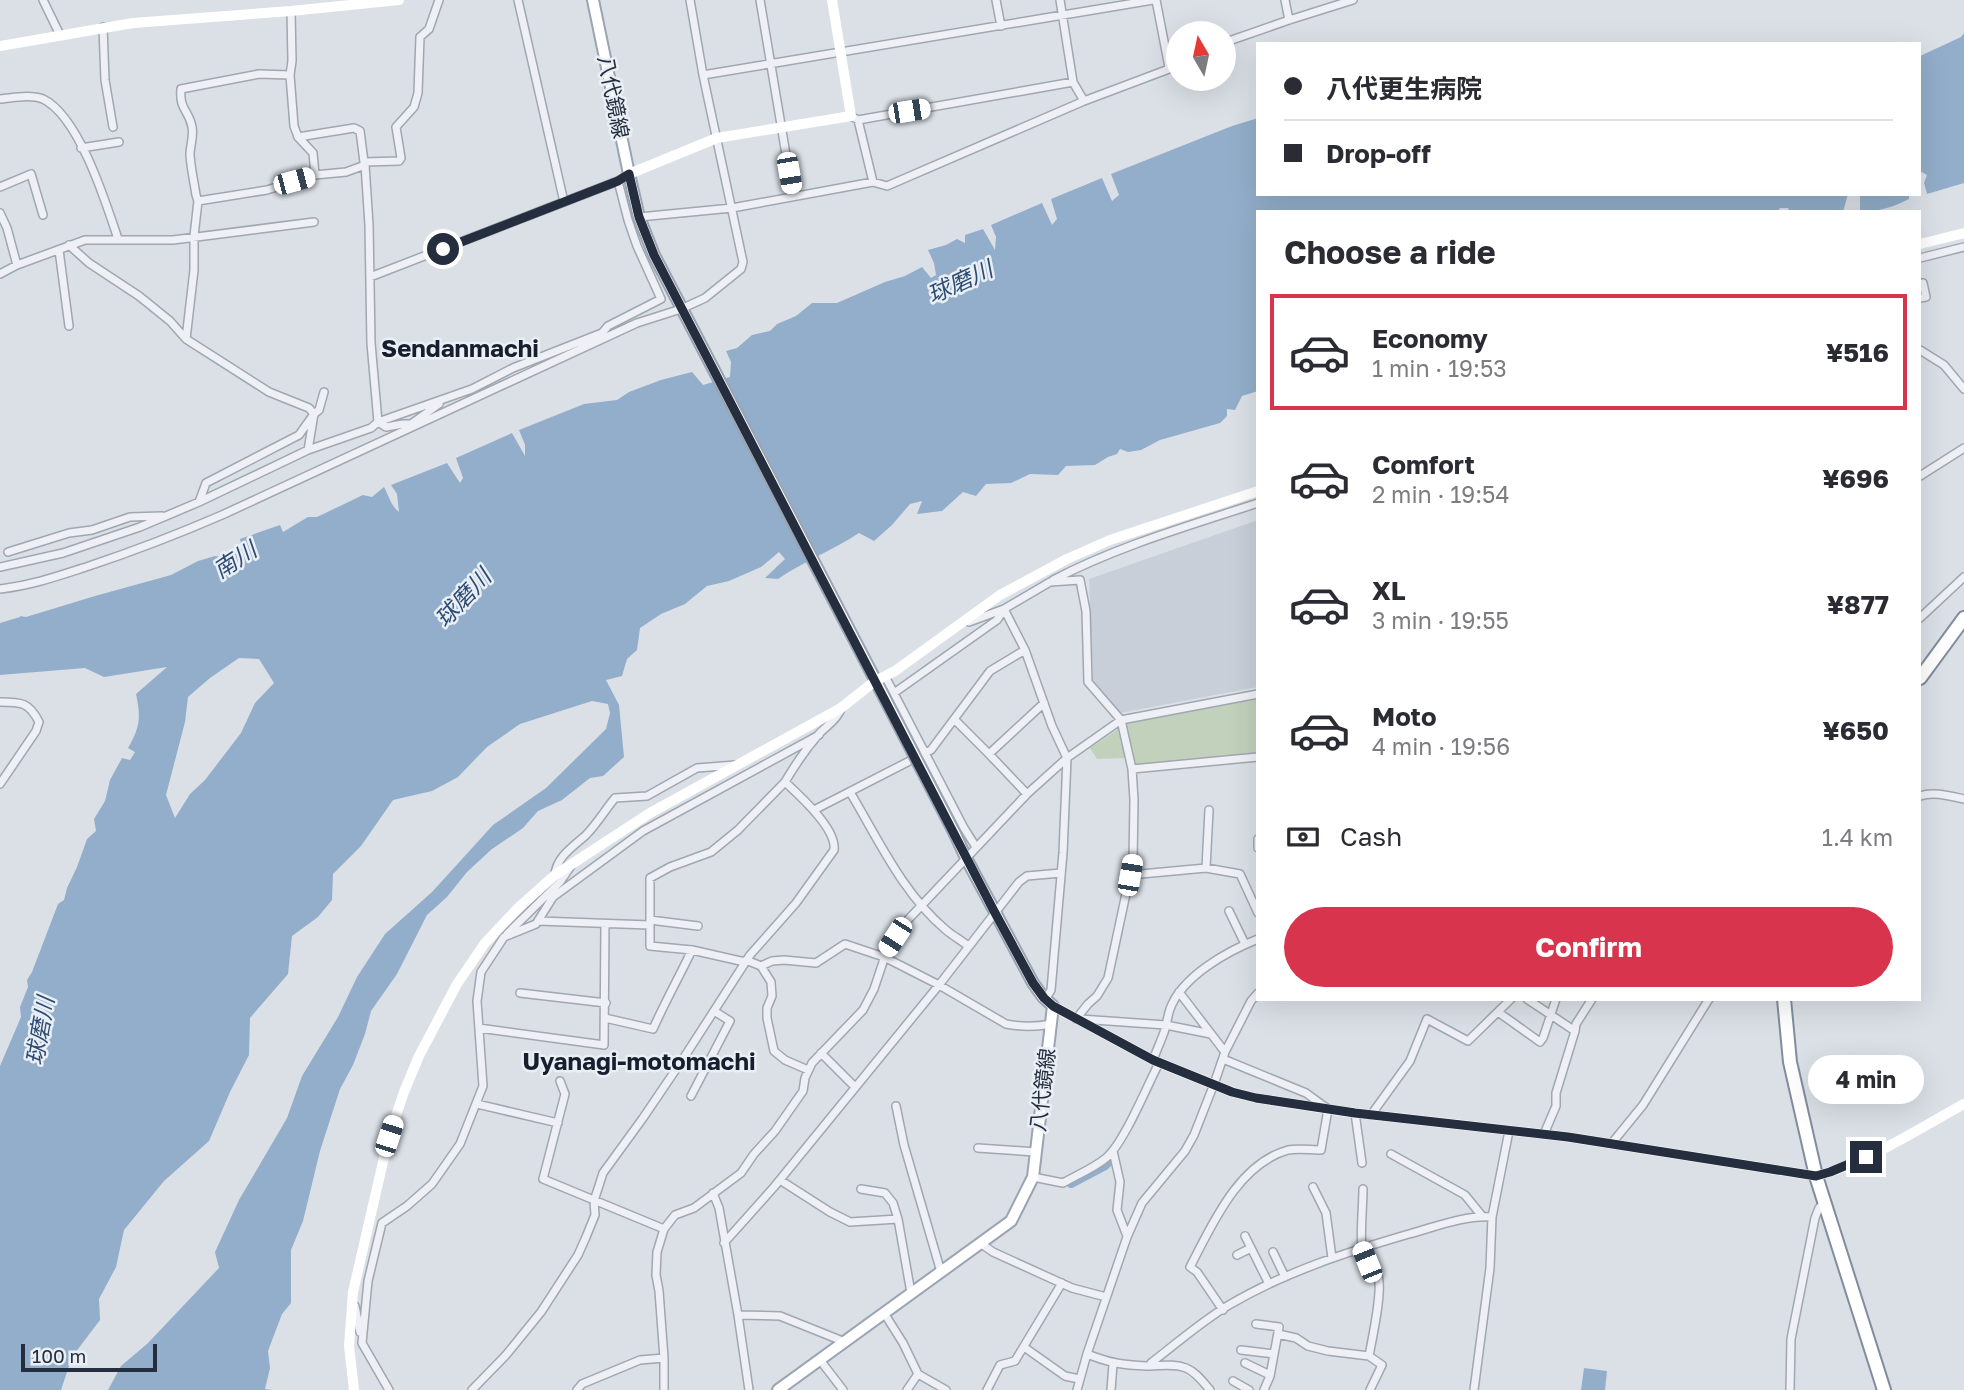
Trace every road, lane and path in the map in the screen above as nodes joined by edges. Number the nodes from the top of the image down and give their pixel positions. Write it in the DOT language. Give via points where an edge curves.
graph roads {
  1 [pos="43,0"];
  2 [pos="399,0"];
  3 [pos="439,0"];
  4 [pos="518,0"];
  5 [pos="593,0"];
  6 [pos="690,0"];
  7 [pos="760,0"];
  8 [pos="832,0"];
  9 [pos="996,0"];
  10 [pos="1059,0"];
  11 [pos="1155,0"];
  12 [pos="1284,0"];
  13 [pos="1353,0"];
  14 [pos="311,4"];
  15 [pos="291,11"];
  16 [pos="1062,15"];
  17 [pos="1289,20"];
  18 [pos="1001,26"];
  19 [pos="103,27"];
  20 [pos="60,35"];
  21 [pos="1236,38"];
  22 [pos="0,46"];
  23 [pos="841,52"];
  24 [pos="1166,52"];
  25 [pos="771,64"];
  26 [pos="1166,70"];
  27 [pos="290,75"];
  28 [pos="703,75"];
  29 [pos="1073,82"];
  30 [pos="0,99"];
  31 [pos="1084,101"];
  32 [pos="854,118"];
  33 [pos="113,127"];
  34 [pos="781,127"];
  35 [pos="298,137"];
  36 [pos="717,138"];
  37 [pos="119,142"];
  38 [pos="82,148"];
  39 [pos="365,163"];
  40 [pos="629,174"];
  41 [pos="316,175"];
  42 [pos="618,181"];
  43 [pos="873,182"];
  44 [pos="0,187"];
  45 [pos="793,196"];
  46 [pos="198,201"];
  47 [pos="564,202"];
  48 [pos="732,208"];
  49 [pos="0,213"];
  50 [pos="43,215"];
  51 [pos="639,217"];
  52 [pos="314,222"];
  53 [pos="1964,233"];
  54 [pos="194,236"];
  55 [pos="118,239"];
  56 [pos="1921,244"];
  57 [pos="69,245"];
  58 [pos="1964,247"];
  59 [pos="59,250"];
  60 [pos="1921,258"];
  61 [pos="17,265"];
  62 [pos="0,274"];
  63 [pos="370,277"];
  64 [pos="1923,283"];
  65 [pos="1921,298"];
  66 [pos="681,309"];
  67 [pos="69,326"];
  68 [pos="186,339"];
  69 [pos="1921,351"];
  70 [pos="1963,385"];
  71 [pos="324,392"];
  72 [pos="447,397"];
  73 [pos="314,414"];
  74 [pos="378,422"];
  75 [pos="411,424"];
  76 [pos="421,424"];
  77 [pos="284,442"];
  78 [pos="308,446"];
  79 [pos="1964,448"];
  80 [pos="1921,475"];
  81 [pos="1256,492"];
  82 [pos="199,502"];
  83 [pos="1256,504"];
  84 [pos="166,516"];
  85 [pos="8,552"];
  86 [pos="0,567"];
  87 [pos="1964,577"];
  88 [pos="1050,582"];
  89 [pos="0,589"];
  90 [pos="1004,609"];
  91 [pos="1921,617"];
  92 [pos="1964,618"];
  93 [pos="960,625"];
  94 [pos="1025,650"];
  95 [pos="1921,677"];
  96 [pos="878,680"];
  97 [pos="894,693"];
  98 [pos="1256,694"];
  99 [pos="0,702"];
  100 [pos="1044,703"];
  101 [pos="841,708"];
  102 [pos="954,720"];
  103 [pos="1121,720"];
  104 [pos="818,735"];
  105 [pos="926,752"];
  106 [pos="989,754"];
  107 [pos="1256,757"];
  108 [pos="1068,758"];
  109 [pos="739,764"];
  110 [pos="1132,769"];
  111 [pos="785,782"];
  112 [pos="0,784"];
  113 [pos="850,792"];
  114 [pos="1027,794"];
  115 [pos="1921,796"];
  116 [pos="1964,799"];
  117 [pos="814,810"];
  118 [pos="1209,810"];
  119 [pos="976,846"];
  120 [pos="966,858"];
  121 [pos="1206,868"];
  122 [pos="1060,873"];
  123 [pos="1130,875"];
  124 [pos="557,879"];
  125 [pos="553,897"];
  126 [pos="921,905"];
  127 [pos="1256,909"];
  128 [pos="994,911"];
  129 [pos="1228,911"];
  130 [pos="539,921"];
  131 [pos="650,923"];
  132 [pos="605,924"];
  133 [pos="698,926"];
  134 [pos="505,937"];
  135 [pos="1256,940"];
  136 [pos="1245,944"];
  137 [pos="968,946"];
  138 [pos="692,950"];
  139 [pos="884,957"];
  140 [pos="746,961"];
  141 [pos="761,966"];
  142 [pos="939,985"];
  143 [pos="1179,992"];
  144 [pos="520,993"];
  145 [pos="1256,995"];
  146 [pos="1044,998"];
  147 [pos="1509,1001"];
  148 [pos="1530,1001"];
  149 [pos="1555,1001"];
  150 [pos="1591,1001"];
  151 [pos="1708,1001"];
  152 [pos="606,1003"];
  153 [pos="1782,1004"];
  154 [pos="1053,1006"];
  155 [pos="714,1010"];
  156 [pos="1498,1012"];
  157 [pos="1550,1014"];
  158 [pos="605,1018"];
  159 [pos="1076,1018"];
  160 [pos="1051,1024"];
  161 [pos="1166,1025"];
  162 [pos="479,1028"];
  163 [pos="1575,1031"];
  164 [pos="1211,1034"];
  165 [pos="821,1053"];
  166 [pos="1224,1055"];
  167 [pos="1156,1061"];
  168 [pos="808,1070"];
  169 [pos="560,1081"];
  170 [pos="1214,1084"];
  171 [pos="855,1087"];
  172 [pos="691,1096"];
  173 [pos="477,1104"];
  174 [pos="1964,1104"];
  175 [pos="897,1106"];
  176 [pos="1328,1109"];
  177 [pos="1355,1113"];
  178 [pos="1371,1115"];
  179 [pos="558,1122"];
  180 [pos="1509,1131"];
  181 [pos="1544,1134"];
  182 [pos="1612,1143"];
  183 [pos="978,1148"];
  184 [pos="1113,1151"];
  185 [pos="1035,1152"];
  186 [pos="1391,1154"];
  187 [pos="1362,1163"];
  188 [pos="1816,1176"];
  189 [pos="1032,1177"];
  190 [pos="780,1180"];
  191 [pos="1313,1187"];
  192 [pos="861,1189"];
  193 [pos="1363,1189"];
  194 [pos="713,1193"];
  195 [pos="594,1201"];
  196 [pos="1825,1203"];
  197 [pos="1482,1216"];
  198 [pos="1492,1217"];
  199 [pos="898,1219"];
  200 [pos="664,1229"];
  201 [pos="1245,1236"];
  202 [pos="1127,1237"];
  203 [pos="724,1243"];
  204 [pos="980,1243"];
  205 [pos="1251,1248"];
  206 [pos="1362,1249"];
  207 [pos="1273,1252"];
  208 [pos="1237,1255"];
  209 [pos="1332,1258"];
  210 [pos="941,1272"];
  211 [pos="1285,1277"];
  212 [pos="1062,1283"];
  213 [pos="1269,1284"];
  214 [pos="353,1292"];
  215 [pos="911,1293"];
  216 [pos="1106,1297"];
  217 [pos="1223,1310"];
  218 [pos="884,1313"];
  219 [pos="738,1315"];
  220 [pos="1256,1324"];
  221 [pos="1278,1335"];
  222 [pos="845,1342"];
  223 [pos="362,1343"];
  224 [pos="1024,1347"];
  225 [pos="1241,1350"];
  226 [pos="1274,1353"];
  227 [pos="1087,1354"];
  228 [pos="1369,1356"];
  229 [pos="664,1358"];
  230 [pos="820,1360"];
  231 [pos="1245,1363"];
  232 [pos="1113,1364"];
  233 [pos="1150,1366"];
  234 [pos="918,1374"];
  235 [pos="1270,1375"];
  236 [pos="1079,1379"];
  237 [pos="1233,1381"];
  238 [pos="354,1390"];
  239 [pos="388,1390"];
  240 [pos="472,1390"];
  241 [pos="577,1390"];
  242 [pos="664,1390"];
  243 [pos="749,1390"];
  244 [pos="778,1390"];
  245 [pos="843,1390"];
  246 [pos="907,1390"];
  247 [pos="946,1390"];
  248 [pos="987,1390"];
  249 [pos="1077,1390"];
  250 [pos="1111,1390"];
  251 [pos="1210,1390"];
  252 [pos="1249,1390"];
  253 [pos="1264,1390"];
  254 [pos="1370,1390"];
  255 [pos="1474,1390"];
  256 [pos="1790,1390"];
  257 [pos="1884,1390"];
  1 -- 20 [label="street"];
  2 -- 14 [label="street"];
  3 -- 39 [label="street" via="429,29 420,37 414,107 396,127 401,158"];
  4 -- 47 [label="street"];
  5 -- 40 [label="street, 八代鏡線"];
  6 -- 28 [label="street"];
  7 -- 25 [label="street"];
  8 -- 23 [label="street"];
  9 -- 18 [label="street"];
  10 -- 16 [label="street"];
  11 -- 16 [label="street"];
  11 -- 24 [label="street"];
  12 -- 17 [label="street"];
  13 -- 17 [label="street"];
  14 -- 15 [label="street"];
  15 -- 19 [label="street"];
  15 -- 27 [label="street"];
  16 -- 18 [label="street"];
  16 -- 29 [label="street"];
  17 -- 21 [label="street"];
  18 -- 23 [label="street"];
  19 -- 20 [label="street"];
  19 -- 33 [label="street"];
  20 -- 22 [label="street"];
  23 -- 25 [label="street"];
  23 -- 32 [label="street"];
  25 -- 28 [label="street"];
  25 -- 34 [label="street"];
  26 -- 31 [label="street"];
  27 -- 35 [label="street"];
  27 -- 46 [label="street" via="259,74 181,89 182,107 193,130 190,155"];
  28 -- 36 [label="street"];
  29 -- 31 [label="street"];
  29 -- 32 [label="street"];
  30 -- 38 [label="street" via="43,99 69,124"];
  31 -- 43 [label="street" via="887,186"];
  32 -- 34 [label="street"];
  32 -- 43 [label="street"];
  34 -- 36 [label="street"];
  34 -- 45 [label="street"];
  35 -- 39 [label="street" via="354,128 360,131"];
  35 -- 41 [label="street" via="313,153"];
  36 -- 40 [label="street"];
  36 -- 48 [label="street"];
  37 -- 38 [label="street"];
  38 -- 55 [label="street"];
  39 -- 41 [label="street" via="346,172"];
  39 -- 63 [label="street"];
  40 -- 42 [label="street"];
  40 -- 51 [label="street, 八代鏡線"];
  41 -- 46 [label="street" via="267,191"];
  42 -- 47 [label="street"];
  42 -- 72 [label="street" via="637,246 661,299 608,326 603,333"];
  43 -- 45 [label="street"];
  44 -- 50 [label="street" via="31,174"];
  45 -- 48 [label="street"];
  46 -- 54 [label="street"];
  47 -- 63 [label="street"];
  48 -- 51 [label="street"];
  48 -- 66 [label="street" via="741,269 705,298"];
  49 -- 61 [label="street"];
  51 -- 66 [label="street, 八代鏡線"];
  52 -- 54 [label="street"];
  53 -- 56 [label="street"];
  54 -- 55 [label="street"];
  54 -- 68 [label="street"];
  55 -- 57 [label="street"];
  57 -- 59 [label="street"];
  57 -- 68 [label="street" via="139,296"];
  58 -- 60 [label="street"];
  59 -- 61 [label="street"];
  59 -- 67 [label="street"];
  61 -- 62 [label="street"];
  63 -- 74 [label="street"];
  64 -- 65 [label="street" via="1926,297"];
  66 -- 76 [label="street" via="637,323"];
  66 -- 96 [label="street, 八代鏡線"];
  68 -- 73 [label="street" via="246,379"];
  69 -- 70 [label="street"];
  71 -- 73 [label="street"];
  72 -- 74 [label="street"];
  72 -- 75 [label="street"];
  73 -- 77 [label="street" via="299,435"];
  73 -- 78 [label="street"];
  74 -- 75 [label="street" via="386,427"];
  74 -- 78 [label="street"];
  75 -- 76 [label="street"];
  76 -- 89 [label="street" via="159,542 30,585"];
  77 -- 78 [label="street"];
  77 -- 82 [label="street" via="205,483"];
  78 -- 82 [label="street"];
  79 -- 80 [label="street"];
  81 -- 93 [label="street" via="1067,559 1000,595"];
  82 -- 84 [label="street"];
  83 -- 88 [label="street" via="1140,541"];
  84 -- 85 [label="street" via="130,517"];
  84 -- 86 [label="street" via="63,553"];
  87 -- 91 [label="street"];
  88 -- 90 [label="street"];
  88 -- 103 [label="street" via="1080,580 1086,611 1088,682"];
  90 -- 93 [label="street"];
  90 -- 94 [label="street"];
  90 -- 97 [label="street" via="997,620"];
  92 -- 95 [label="highway"];
  93 -- 96 [label="street"];
  94 -- 100 [label="street"];
  94 -- 102 [label="street" via="990,671"];
  96 -- 97 [label="street"];
  96 -- 101 [label="street"];
  96 -- 120 [label="street, bridge"];
  97 -- 105 [label="street"];
  98 -- 103 [label="street"];
  99 -- 112 [label="street" via="20,702 38,722"];
  100 -- 106 [label="street"];
  100 -- 108 [label="street"];
  101 -- 104 [label="street"];
  101 -- 109 [label="street"];
  102 -- 105 [label="street"];
  102 -- 106 [label="street"];
  103 -- 108 [label="street"];
  103 -- 110 [label="street"];
  104 -- 111 [label="street"];
  104 -- 125 [label="street" via="643,831"];
  105 -- 113 [label="street"];
  105 -- 119 [label="street"];
  106 -- 114 [label="street"];
  107 -- 110 [label="street"];
  108 -- 114 [label="street"];
  108 -- 122 [label="street"];
  109 -- 124 [label="street" via="650,813 572,864"];
  109 -- 124 [label="street" via="697,768 647,796 615,797 555,868"];
  110 -- 123 [label="street"];
  111 -- 117 [label="street"];
  111 -- 131 [label="street" via="710,852 650,878"];
  113 -- 117 [label="street"];
  113 -- 126 [label="street"];
  114 -- 119 [label="street"];
  115 -- 116 [label="street"];
  117 -- 140 [label="street" via="835,844 834,850"];
  118 -- 121 [label="street"];
  119 -- 120 [label="street"];
  120 -- 126 [label="street"];
  120 -- 128 [label="street"];
  121 -- 123 [label="street"];
  121 -- 127 [label="street" via="1240,874"];
  122 -- 128 [label="street" via="1023,878"];
  122 -- 146 [label="street" via="1051,990"];
  123 -- 159 [label="street" via="1108,978"];
  124 -- 125 [label="street"];
  124 -- 134 [label="street"];
  124 -- 214 [label="street" via="518,908 485,943 444,1005 389,1136"];
  125 -- 130 [label="street"];
  126 -- 137 [label="street"];
  126 -- 139 [label="street"];
  128 -- 137 [label="street"];
  128 -- 146 [label="street"];
  129 -- 136 [label="street"];
  130 -- 132 [label="street"];
  130 -- 134 [label="street"];
  131 -- 132 [label="street"];
  131 -- 133 [label="street"];
  131 -- 138 [label="street" via="650,946"];
  132 -- 152 [label="street"];
  134 -- 162 [label="street" via="481,972"];
  135 -- 136 [label="street"];
  136 -- 143 [label="street" via="1211,964"];
  137 -- 142 [label="street"];
  138 -- 140 [label="street"];
  138 -- 158 [label="street" via="653,1029"];
  139 -- 141 [label="street" via="845,944 816,963 784,960"];
  139 -- 142 [label="street"];
  139 -- 165 [label="street" via="863,1010"];
  140 -- 141 [label="street"];
  140 -- 155 [label="street"];
  141 -- 168 [label="street" via="773,991 767,1018 774,1051"];
  142 -- 160 [label="street" via="1006,1024"];
  142 -- 171 [label="street"];
  143 -- 161 [label="street"];
  143 -- 164 [label="street"];
  144 -- 152 [label="street"];
  145 -- 166 [label="street"];
  146 -- 154 [label="street"];
  147 -- 156 [label="street"];
  148 -- 157 [label="street"];
  149 -- 157 [label="street"];
  150 -- 163 [label="street"];
  151 -- 182 [label="street" via="1643,1105"];
  152 -- 158 [label="street"];
  153 -- 188 [label="highway"];
  154 -- 159 [label="street"];
  154 -- 160 [label="street, 八代鏡線"];
  155 -- 172 [label="street" via="730,1021"];
  155 -- 195 [label="street" via="603,1173"];
  156 -- 157 [label="street" via="1540,1042"];
  156 -- 178 [label="street" via="1468,1041 1427,1019 1410,1061"];
  157 -- 163 [label="street"];
  158 -- 162 [label="street" via="604,1045"];
  159 -- 161 [label="street"];
  159 -- 167 [label="street"];
  160 -- 185 [label="street, 八代鏡線"];
  161 -- 164 [label="street"];
  161 -- 167 [label="street"];
  162 -- 173 [label="street" via="483,1086"];
  163 -- 181 [label="street"];
  164 -- 166 [label="street"];
  165 -- 168 [label="street"];
  165 -- 171 [label="street"];
  166 -- 170 [label="street"];
  166 -- 176 [label="street" via="1306,1093"];
  167 -- 170 [label="street"];
  167 -- 184 [label="street"];
  168 -- 194 [label="street" via="803,1091 775,1131 740,1173"];
  169 -- 179 [label="street" via="565,1094"];
  170 -- 176 [label="street" via="1256,1098"];
  170 -- 202 [label="street" via="1189,1143 1142,1203"];
  171 -- 190 [label="street"];
  173 -- 179 [label="street"];
  173 -- 223 [label="street" via="460,1144 432,1184 382,1223 368,1281"];
  174 -- 188 [label="street" via="1866,1157"];
  175 -- 210 [label="street"];
  176 -- 177 [label="street"];
  176 -- 217 [label="street" via="1321,1150 1290,1149 1261,1162 1229,1198 1190,1267"];
  177 -- 178 [label="street"];
  177 -- 187 [label="street"];
  178 -- 180 [label="street"];
  179 -- 195 [label="street" via="543,1179"];
  180 -- 181 [label="street"];
  180 -- 198 [label="street"];
  181 -- 182 [label="street"];
  182 -- 188 [label="street"];
  183 -- 185 [label="street"];
  184 -- 189 [label="street" via="1063,1183"];
  184 -- 202 [label="street" via="1119,1182 1117,1210"];
  185 -- 189 [label="street, 八代鏡線"];
  186 -- 197 [label="street" via="1465,1195"];
  188 -- 196 [label="highway"];
  189 -- 204 [label="street, 八代鏡線" via="1011,1221"];
  190 -- 199 [label="street" via="850,1222"];
  190 -- 203 [label="street"];
  191 -- 209 [label="street" via="1326,1213"];
  192 -- 199 [label="street" via="886,1193"];
  193 -- 206 [label="street"];
  194 -- 200 [label="street" via="675,1215"];
  194 -- 203 [label="street"];
  195 -- 200 [label="street"];
  195 -- 240 [label="street" via="595,1215 578,1255 541,1312"];
  196 -- 256 [label="street" via="1815,1218 1791,1339"];
  196 -- 257 [label="highway"];
  197 -- 198 [label="street"];
  197 -- 206 [label="street"];
  198 -- 255 [label="street"];
  199 -- 215 [label="street"];
  200 -- 229 [label="street" via="656,1275"];
  201 -- 205 [label="street"];
  202 -- 216 [label="street"];
  203 -- 219 [label="street"];
  204 -- 210 [label="street, 八代鏡線"];
  204 -- 212 [label="street"];
  205 -- 208 [label="street"];
  205 -- 213 [label="street"];
  206 -- 209 [label="street"];
  206 -- 228 [label="street" via="1378,1273 1379,1283"];
  207 -- 211 [label="street"];
  209 -- 211 [label="street"];
  210 -- 215 [label="street, 八代鏡線"];
  211 -- 213 [label="street"];
  212 -- 216 [label="street"];
  212 -- 224 [label="street"];
  213 -- 217 [label="street"];
  214 -- 223 [label="street"];
  214 -- 238 [label="street" via="349,1346"];
  215 -- 218 [label="street, 八代鏡線"];
  216 -- 227 [label="street"];
  217 -- 233 [label="street"];
  218 -- 222 [label="street, 八代鏡線"];
  218 -- 234 [label="street"];
  219 -- 222 [label="street" via="780,1316"];
  219 -- 243 [label="street"];
  220 -- 221 [label="street" via="1279,1326"];
  221 -- 226 [label="street"];
  221 -- 228 [label="street" via="1328,1351"];
  222 -- 230 [label="street, 八代鏡線"];
  223 -- 239 [label="street"];
  224 -- 236 [label="street" via="1065,1376"];
  224 -- 248 [label="street" via="1015,1361 1000,1365"];
  225 -- 226 [label="street"];
  226 -- 235 [label="street"];
  227 -- 232 [label="street"];
  227 -- 236 [label="street"];
  228 -- 254 [label="street" via="1382,1365"];
  229 -- 241 [label="street" via="640,1360"];
  229 -- 242 [label="street"];
  230 -- 244 [label="street, 八代鏡線"];
  230 -- 245 [label="street"];
  231 -- 235 [label="street"];
  232 -- 233 [label="street"];
  232 -- 250 [label="street"];
  233 -- 251 [label="street" via="1188,1369"];
  234 -- 246 [label="street"];
  234 -- 247 [label="street"];
  235 -- 253 [label="street"];
  236 -- 249 [label="street"];
  237 -- 252 [label="street"];
}
